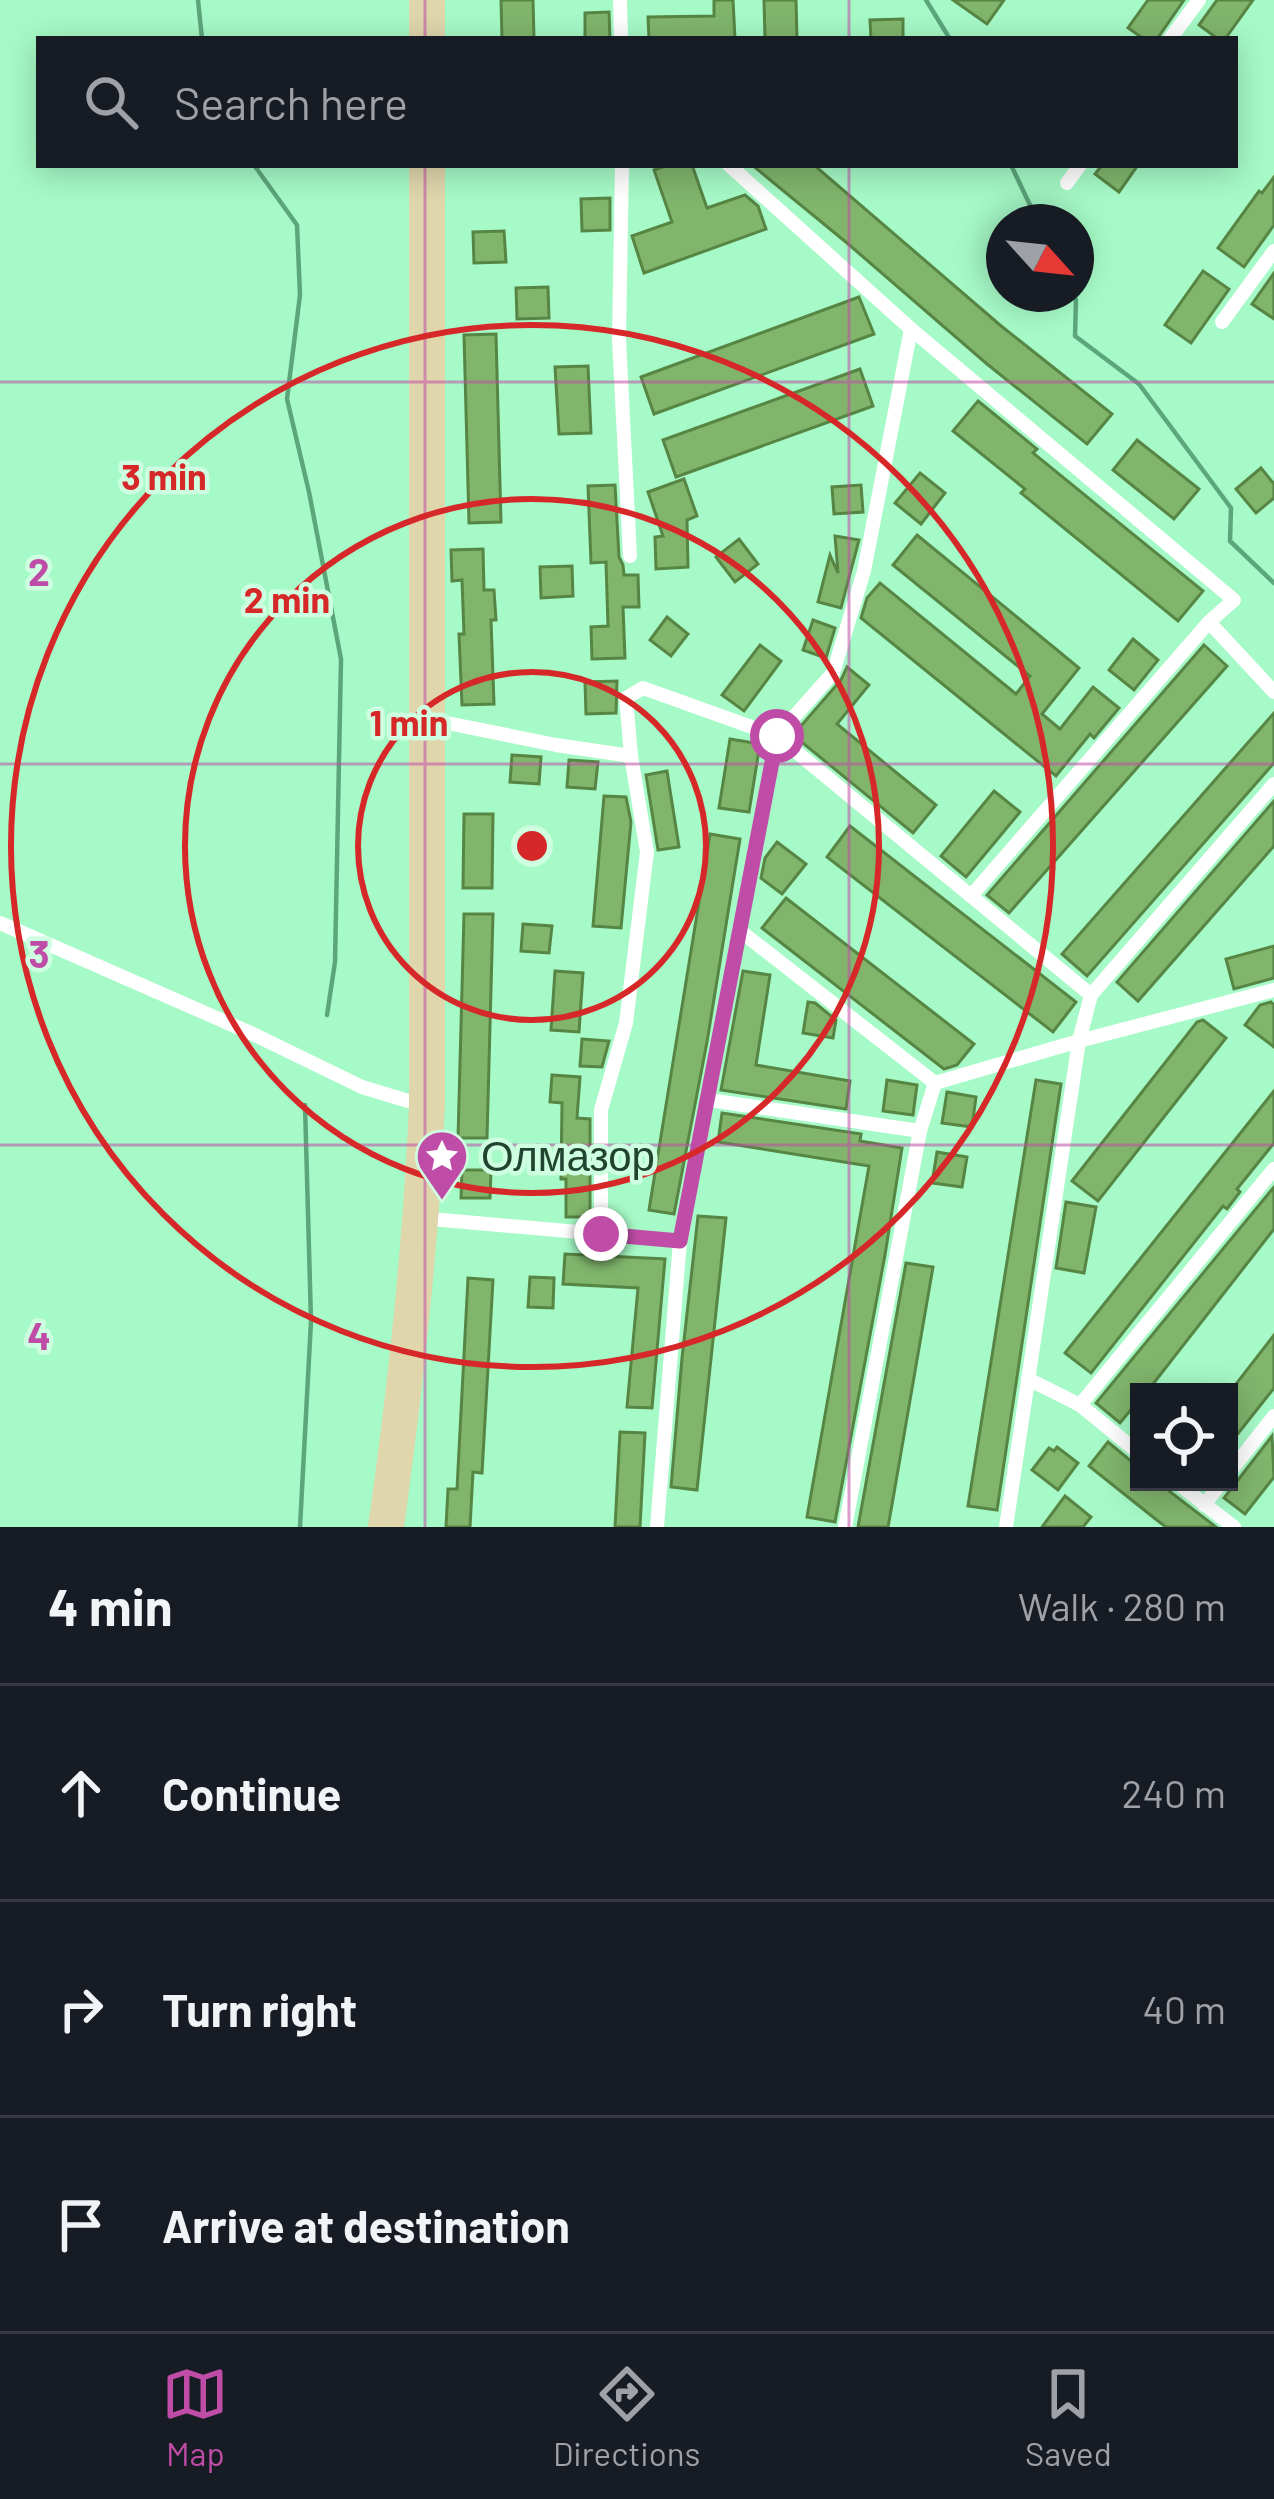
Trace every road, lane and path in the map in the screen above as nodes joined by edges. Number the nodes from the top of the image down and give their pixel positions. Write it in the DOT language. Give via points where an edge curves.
graph roads {
  1 [pos="418,0"];
  2 [pos="436,0"];
  3 [pos="620,0"];
  4 [pos="1198,0"];
  5 [pos="418,36"];
  6 [pos="436,36"];
  7 [pos="621,36"];
  8 [pos="1173,36"];
  9 [pos="418,168"];
  10 [pos="436,168"];
  11 [pos="622,168"];
  12 [pos="732,168"];
  13 [pos="1078,168"];
  14 [pos="1067,183"];
  15 [pos="1274,251"];
  16 [pos="1222,322"];
  17 [pos="911,329"];
  18 [pos="630,556"];
  19 [pos="1210,622"];
  20 [pos="1274,692"];
  21 [pos="437,721"];
  22 [pos="777,736"];
  23 [pos="631,756"];
  24 [pos="1274,784"];
  25 [pos="970,896"];
  26 [pos="0,923"];
  27 [pos="740,930"];
  28 [pos="1274,990"];
  29 [pos="1091,995"];
  30 [pos="1079,1041"];
  31 [pos="935,1083"];
  32 [pos="709,1100"];
  33 [pos="418,1105"];
  34 [pos="920,1131"];
  35 [pos="1274,1168"];
  36 [pos="431,1219"];
  37 [pos="601,1234"];
  38 [pos="680,1241"];
  39 [pos="1028,1378"];
  40 [pos="1080,1406"];
  41 [pos="1274,1416"];
  42 [pos="1130,1446"];
  43 [pos="1238,1462"];
  44 [pos="1186,1491"];
  45 [pos="1215,1491"];
  46 [pos="1204,1505"];
  47 [pos="376,1527"];
  48 [pos="394,1527"];
  49 [pos="657,1527"];
  50 [pos="845,1527"];
  51 [pos="1006,1527"];
  52 [pos="1234,1527"];
  1 -- 5 [label="main road"];
  2 -- 6 [label="main road"];
  3 -- 7 [label="street"];
  4 -- 8 [label="street"];
  9 -- 33 [label="main road"];
  10 -- 21 [label="main road"];
  11 -- 18 [label="street"];
  12 -- 17 [label="street"];
  13 -- 14 [label="street"];
  15 -- 16 [label="street"];
  17 -- 19 [label="street" via="1234,600"];
  17 -- 22 [label="street" via="864,571 833,673"];
  19 -- 20 [label="street"];
  19 -- 25 [label="street"];
  21 -- 23 [label="street"];
  21 -- 36 [label="main road"];
  22 -- 23 [label="street" via="643,688 626,698"];
  22 -- 25 [label="street"];
  22 -- 27 [label="street"];
  23 -- 37 [label="street" via="647,852 626,1023 601,1110"];
  24 -- 29 [label="street"];
  25 -- 29 [label="street"];
  26 -- 33 [label="street"];
  27 -- 31 [label="street"];
  27 -- 32 [label="street"];
  28 -- 30 [label="street"];
  29 -- 30 [label="street"];
  30 -- 31 [label="street"];
  30 -- 39 [label="street"];
  31 -- 34 [label="street"];
  32 -- 34 [label="street"];
  32 -- 38 [label="street"];
  33 -- 47 [label="main road" via="405,1304"];
  34 -- 50 [label="street"];
  35 -- 40 [label="street"];
  36 -- 37 [label="street"];
  36 -- 48 [label="main road"];
  37 -- 38 [label="street"];
  38 -- 49 [label="street"];
  39 -- 40 [label="street"];
  39 -- 51 [label="street"];
  40 -- 42 [label="street"];
  41 -- 43 [label="street"];
  44 -- 46 [label="street"];
  45 -- 46 [label="street"];
  46 -- 52 [label="street"];
}
